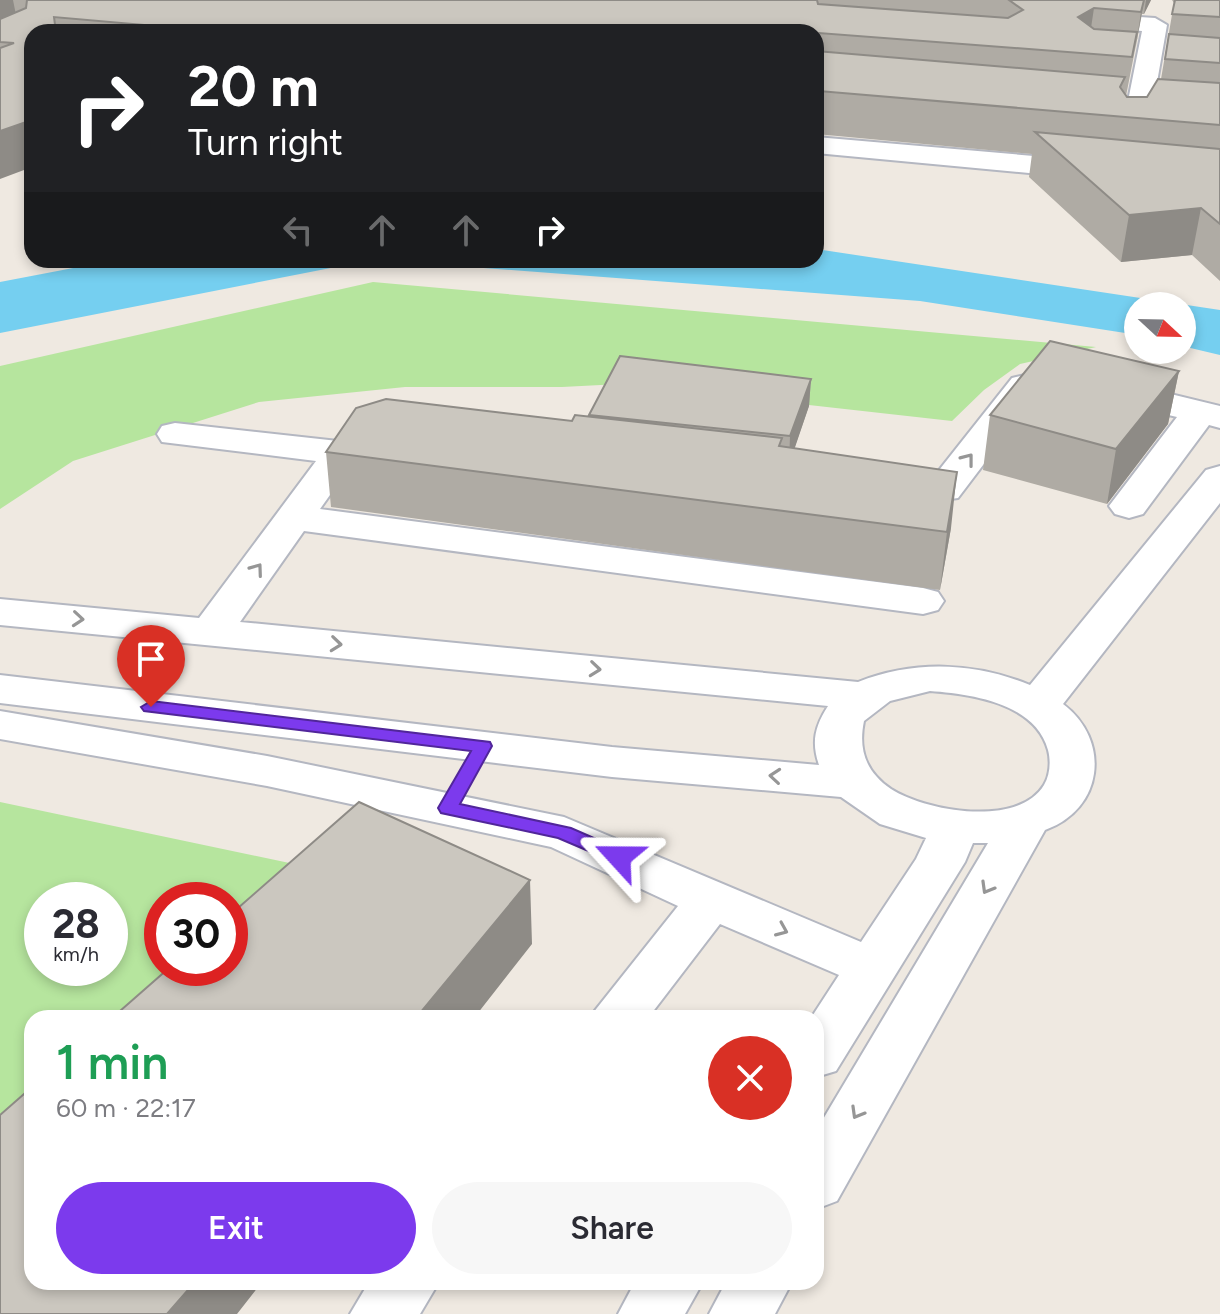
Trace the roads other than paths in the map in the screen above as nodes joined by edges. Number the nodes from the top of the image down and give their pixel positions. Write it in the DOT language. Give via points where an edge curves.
graph roads {
  1 [pos="1158,15"];
  2 [pos="1047,18"];
  3 [pos="1181,27"];
  4 [pos="1118,62"];
  5 [pos="1148,64"];
  6 [pos="1177,66"];
  7 [pos="1109,109"];
  8 [pos="1166,113"];
  9 [pos="1134,121"];
  10 [pos="982,128"];
  11 [pos="824,146"];
  12 [pos="974,157"];
  13 [pos="1112,172"];
  14 [pos="1210,414"];
  15 [pos="175,434"];
  16 [pos="415,437"];
  17 [pos="341,453"];
  18 [pos="1220,478"];
  19 [pos="873,489"];
  20 [pos="1129,506"];
  21 [pos="294,518"];
  22 [pos="923,601"];
  23 [pos="0,612"];
  24 [pos="211,632"];
  25 [pos="0,689"];
  26 [pos="865,696"];
  27 [pos="1037,706"];
  28 [pos="0,725"];
  29 [pos="483,746"];
  30 [pos="853,783"];
  31 [pos="448,808"];
  32 [pos="1026,820"];
  33 [pos="955,828"];
  34 [pos="711,900"];
  35 [pos="873,968"];
  36 [pos="623,1010"];
  37 [pos="824,1044"];
  38 [pos="824,1170"];
  39 [pos="401,1290"];
  40 [pos="666,1290"];
  41 [pos="755,1290"];
  42 [pos="382,1314"];
  43 [pos="650,1314"];
  44 [pos="741,1314"];
  1 -- 2 [label="street"];
  1 -- 3 [label="street"];
  1 -- 5 [label="street"];
  4 -- 5 [label="street"];
  5 -- 6 [label="street"];
  5 -- 9 [label="street"];
  7 -- 9 [label="street"];
  8 -- 9 [label="street"];
  10 -- 12 [label="street"];
  11 -- 12 [label="street"];
  12 -- 13 [label="street"];
  19 -- 14 [label="street, one-way" via="920,494 944,490 1029,381 1051,377"];
  14 -- 20 [label="street"];
  15 -- 17 [label="street"];
  16 -- 17 [label="street"];
  17 -- 21 [label="street"];
  18 -- 27 [label="street"];
  21 -- 22 [label="street"];
  24 -- 21 [label="street, one-way"];
  23 -- 24 [label="street, one-way"];
  24 -- 26 [label="street, one-way"];
  25 -- 29 [label="street"];
  26 -- 27 [label="street" via="919,680 968,680"];
  26 -- 30 [label="street" via="845,714 835,736 838,759"];
  27 -- 32 [label="street" via="1073,745 1076,768 1069,789 1051,807"];
  28 -- 31 [label="street"];
  30 -- 29 [label="street, one-way"];
  29 -- 31 [label="street"];
  30 -- 33 [label="street" via="891,810"];
  31 -- 34 [label="street" via="564,833"];
  32 -- 33 [label="street" via="992,828"];
  32 -- 38 [label="street, one-way"];
  33 -- 35 [label="street" via="940,862"];
  34 -- 35 [label="street, one-way"];
  34 -- 36 [label="street"];
  35 -- 37 [label="street"];
  39 -- 42 [label="street"];
  40 -- 43 [label="street"];
  41 -- 44 [label="street"];
}
